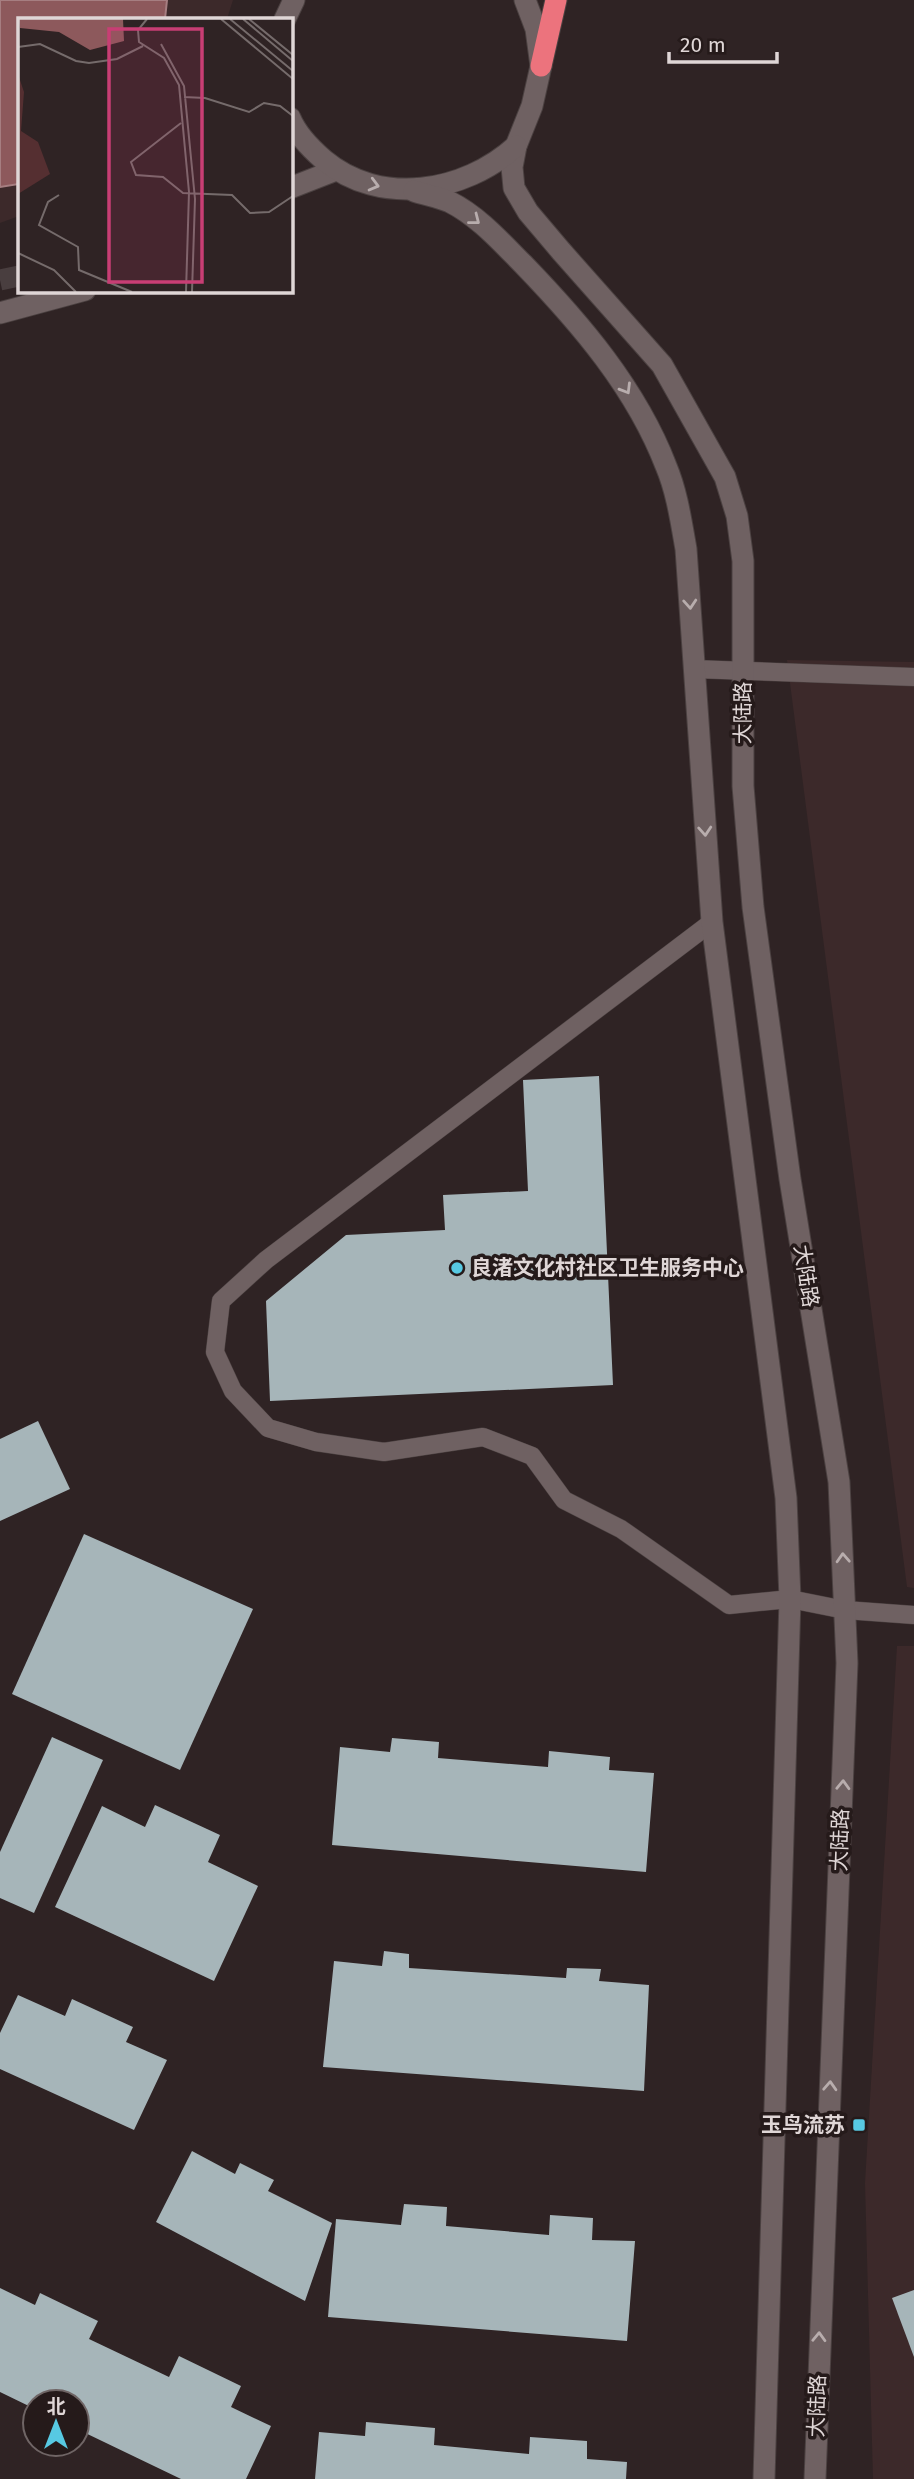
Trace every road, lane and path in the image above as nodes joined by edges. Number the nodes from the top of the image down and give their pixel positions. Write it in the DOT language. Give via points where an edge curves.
graph roads {
  1 [pos="294,0"];
  2 [pos="525,0"];
  3 [pos="556,0"];
  4 [pos="285,18"];
  5 [pos="541,66"];
  6 [pos="292,121"];
  7 [pos="516,146"];
  8 [pos="336,170"];
  9 [pos="292,187"];
  10 [pos="414,191"];
  11 [pos="78,292"];
  12 [pos="0,313"];
  13 [pos="693,669"];
  14 [pos="743,671"];
  15 [pos="914,677"];
  16 [pos="712,922"];
  17 [pos="790,1599"];
  18 [pos="845,1609"];
  19 [pos="914,1615"];
  20 [pos="764,2479"];
  21 [pos="815,2479"];
  1 -- 4 [label="main road"];
  2 -- 5 [label="main road" via="536,29"];
  3 -- 5 [label="highway"];
  5 -- 7 [label="main road"];
  6 -- 8 [label="main road" via="309,147"];
  7 -- 10 [label="main road" via="496,164 469,177"];
  7 -- 14 [label="main road, 大陆路" via="514,188 528,212 662,365 725,477 737,516 743,561"];
  8 -- 9 [label="main road"];
  8 -- 10 [label="main road, one-way" via="373,187"];
  10 -- 13 [label="main road, one-way" via="450,202 503,243 587,334 621,381 666,466 678,504"];
  11 -- 12 [label="main road"];
  13 -- 14 [label="lane"];
  13 -- 16 [label="main road, one-way"];
  14 -- 15 [label="lane"];
  18 -- 14 [label="main road, 大陆路, one-way" via="839,1482 790,1179 753,906 743,786"];
  16 -- 17 [label="main road" via="783,1472"];
  16 -- 17 [label="lane" via="266,1261 221,1301 215,1352 233,1391 268,1428 316,1442 384,1452 483,1437 532,1456 564,1500 621,1530 729,1605"];
  17 -- 18 [label="lane"];
  17 -- 20 [label="main road"];
  18 -- 19 [label="lane"];
  21 -- 18 [label="main road, 大陆路, one-way" via="846,1704"];
}
